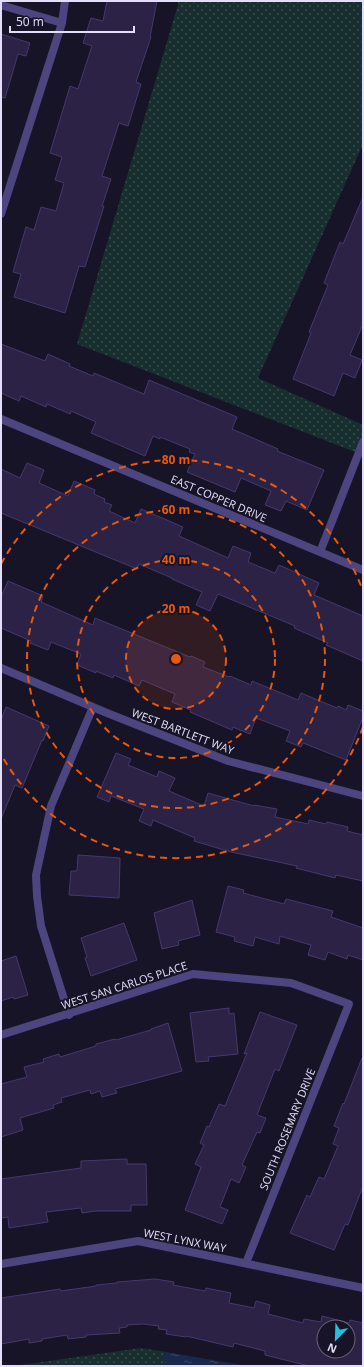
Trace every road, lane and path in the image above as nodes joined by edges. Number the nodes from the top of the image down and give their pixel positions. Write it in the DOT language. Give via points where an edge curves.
graph roads {
  1 [pos="65,1"];
  2 [pos="1,5"];
  3 [pos="62,23"];
  4 [pos="1,214"];
  5 [pos="1,419"];
  6 [pos="363,442"];
  7 [pos="320,552"];
  8 [pos="363,570"];
  9 [pos="1,668"];
  10 [pos="93,707"];
  11 [pos="363,796"];
  12 [pos="349,1004"];
  13 [pos="69,1015"];
  14 [pos="1,1035"];
  15 [pos="246,1263"];
  16 [pos="1,1264"];
  17 [pos="363,1288"];
  1 -- 3 [label="street"];
  2 -- 3 [label="street"];
  3 -- 4 [label="street"];
  5 -- 7 [label="street, EAST COPPER DRIVE"];
  6 -- 7 [label="street"];
  7 -- 8 [label="street, EAST COPPER DRIVE"];
  9 -- 10 [label="street, WEST BARTLETT WAY"];
  10 -- 11 [label="street, WEST BARTLETT WAY" via="228,761"];
  10 -- 13 [label="street" via="51,806 36,875 41,926"];
  12 -- 13 [label="street, WEST SAN CARLOS PLACE" via="291,983 193,974"];
  12 -- 15 [label="street, SOUTH ROSEMARY DRIVE"];
  13 -- 14 [label="street, WEST SAN CARLOS PLACE"];
  15 -- 16 [label="street, WEST LYNX WAY" via="138,1241"];
  15 -- 17 [label="street, WEST LYNX WAY"];
}
